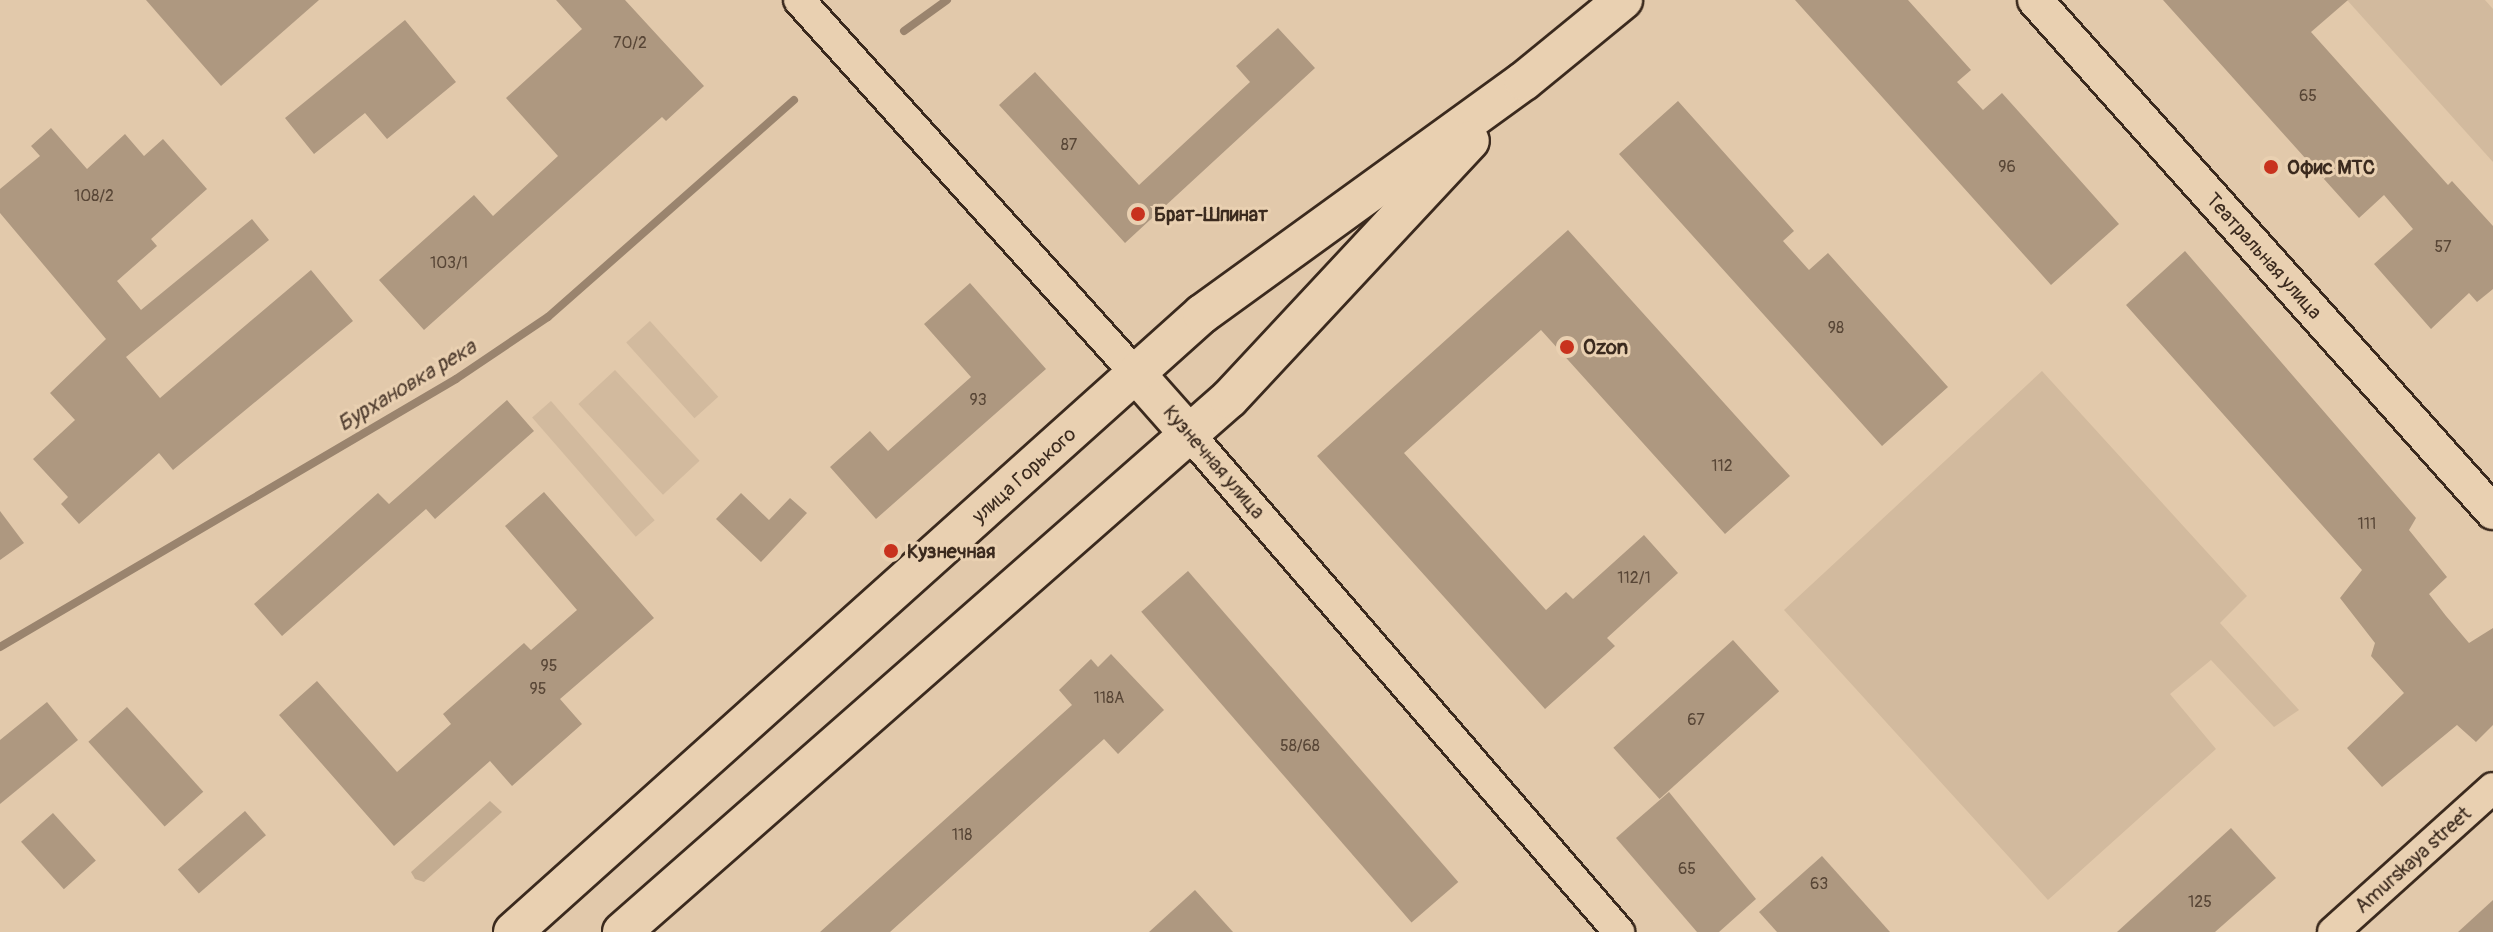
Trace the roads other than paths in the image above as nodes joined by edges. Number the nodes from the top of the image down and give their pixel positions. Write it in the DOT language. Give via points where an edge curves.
graph roads {
  1 [pos="799,0"];
  2 [pos="1623,0"];
  3 [pos="2035,0"];
  4 [pos="1524,81"];
  5 [pos="1136,374"];
  6 [pos="1190,435"];
  7 [pos="2493,512"];
  8 [pos="2493,788"];
  9 [pos="513,932"];
  10 [pos="622,932"];
  11 [pos="1619,932"];
  12 [pos="2333,932"];
  1 -- 5 [label="street, Кузнечная улица"];
  2 -- 4 [label="main road, улица Горького"];
  3 -- 7 [label="main road, Театральная улица"];
  4 -- 5 [label="main road, улица Горького" via="1202,314"];
  4 -- 6 [label="main road, улица Горького" via="1258,372"];
  5 -- 6 [label="main road, Кузнечная улица"];
  5 -- 9 [label="main road, улица Горького"];
  6 -- 10 [label="main road, улица Горького"];
  6 -- 11 [label="street, Кузнечная улица"];
  8 -- 12 [label="street, Amurskaya street"];
}
